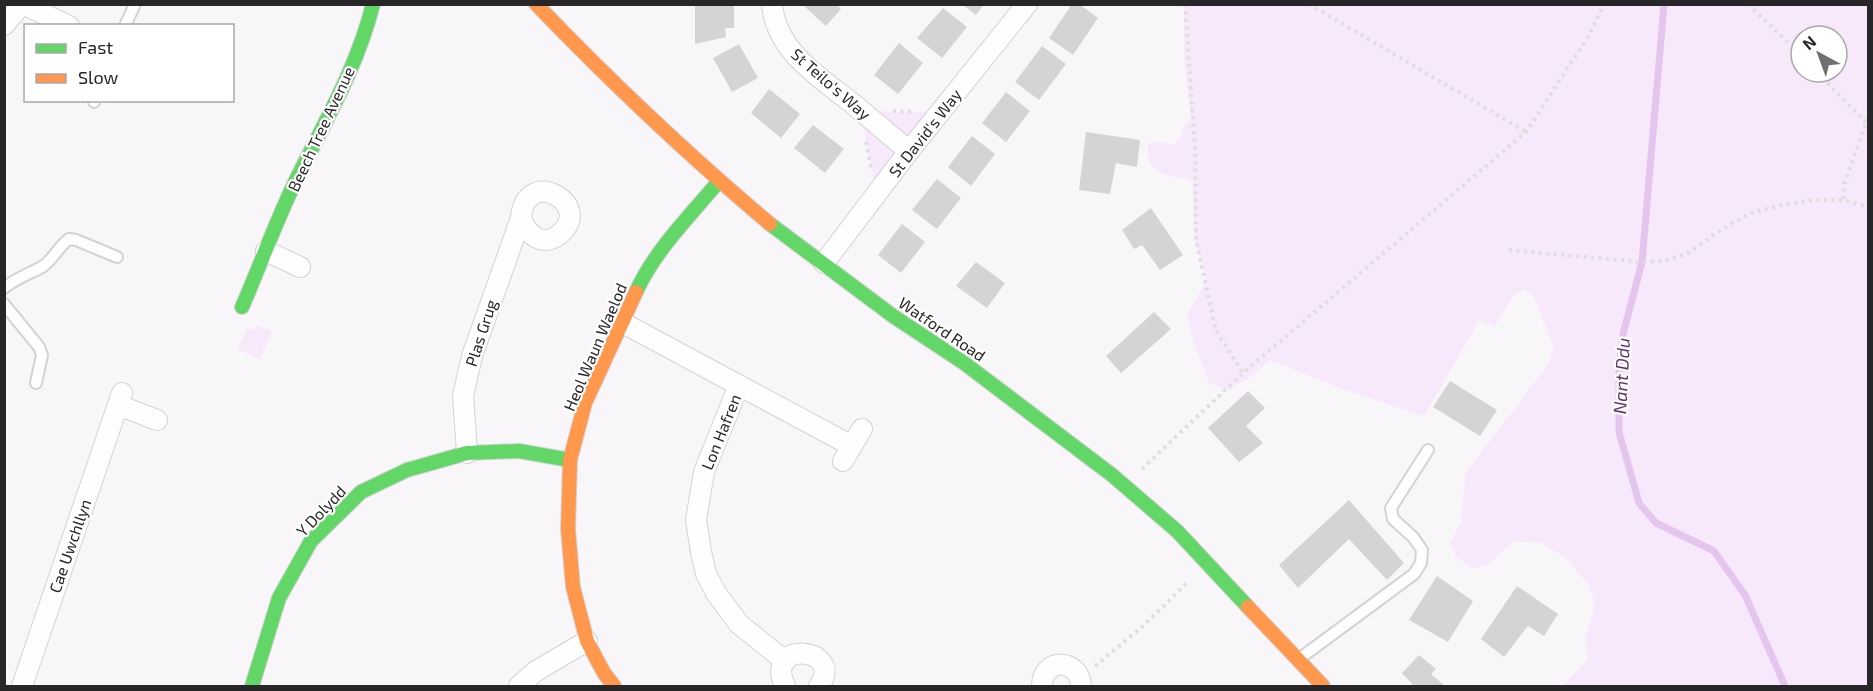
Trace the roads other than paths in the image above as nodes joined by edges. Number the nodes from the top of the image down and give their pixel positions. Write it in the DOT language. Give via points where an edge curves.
graph roads {
  1 [pos="22,4"];
  2 [pos="135,4"];
  3 [pos="373,4"];
  4 [pos="772,4"];
  5 [pos="1027,4"];
  6 [pos="547,9"];
  7 [pos="65,24"];
  8 [pos="126,24"];
  9 [pos="4,25"];
  10 [pos="909,151"];
  11 [pos="719,181"];
  12 [pos="521,218"];
  13 [pos="266,251"];
  14 [pos="117,257"];
  15 [pos="824,263"];
  16 [pos="300,267"];
  17 [pos="4,288"];
  18 [pos="4,304"];
  19 [pos="242,307"];
  20 [pos="623,323"];
  21 [pos="36,383"];
  22 [pos="739,385"];
  23 [pos="157,420"];
  24 [pos="852,445"];
  25 [pos="1428,450"];
  26 [pos="467,453"];
  27 [pos="570,460"];
  28 [pos="587,641"];
  29 [pos="1299,659"];
  30 [pos="786,661"];
  31 [pos="1080,682"];
  32 [pos="22,687"];
  33 [pos="252,687"];
  34 [pos="519,687"];
  35 [pos="614,687"];
  36 [pos="785,687"];
  37 [pos="819,687"];
  38 [pos="1042,687"];
  39 [pos="1323,687"];
  1 -- 7 [label="street"];
  1 -- 9 [label="street"];
  2 -- 8 [label="lane"];
  3 -- 13 [label="street, Beech Tree Avenue" via="334,108 297,178"];
  4 -- 10 [label="street, St Teilo's Way" via="779,33 792,53"];
  5 -- 10 [label="street, St David's Way"];
  6 -- 11 [label="street, Watford Road" via="597,67"];
  10 -- 15 [label="street, St David's Way"];
  11 -- 15 [label="street, Watford Road" via="770,225"];
  11 -- 20 [label="street, Heol Waun Waelod" via="644,275"];
  12 -- 26 [label="street, Plas Grug" via="472,356 463,396"];
  13 -- 16 [label="street"];
  13 -- 19 [label="street, Beech Tree Avenue"];
  14 -- 17 [label="lane" via="69,239 43,266"];
  15 -- 29 [label="street, Watford Road" via="892,316 974,370 1125,486 1177,531"];
  18 -- 21 [label="lane" via="39,347 42,355"];
  20 -- 22 [label="street"];
  20 -- 27 [label="street, Heol Waun Waelod" via="585,403"];
  22 -- 24 [label="street"];
  22 -- 30 [label="street, Lon Hafren" via="704,472 696,520 701,552 716,593 739,624"];
  23 -- 32 [label="street, Cae Uwchllyn" via="120,399"];
  25 -- 29 [label="lane" via="1391,508 1393,519 1422,550 1421,563 1414,574"];
  26 -- 27 [label="street, Y Dolydd" via="519,451"];
  26 -- 33 [label="street, Y Dolydd" via="407,470 361,492 311,541 279,598"];
  27 -- 28 [label="street, Heol Waun Waelod" via="573,587"];
  28 -- 34 [label="street" via="536,671"];
  28 -- 35 [label="street, Heol Waun Waelod"];
  29 -- 39 [label="street, Watford Road"];
  30 -- 36 [label="street" via="781,671"];
  30 -- 37 [label="street" via="803,652 818,658 824,675"];
  31 -- 38 [label="street" via="1071,667 1059,664 1047,670"];
}
